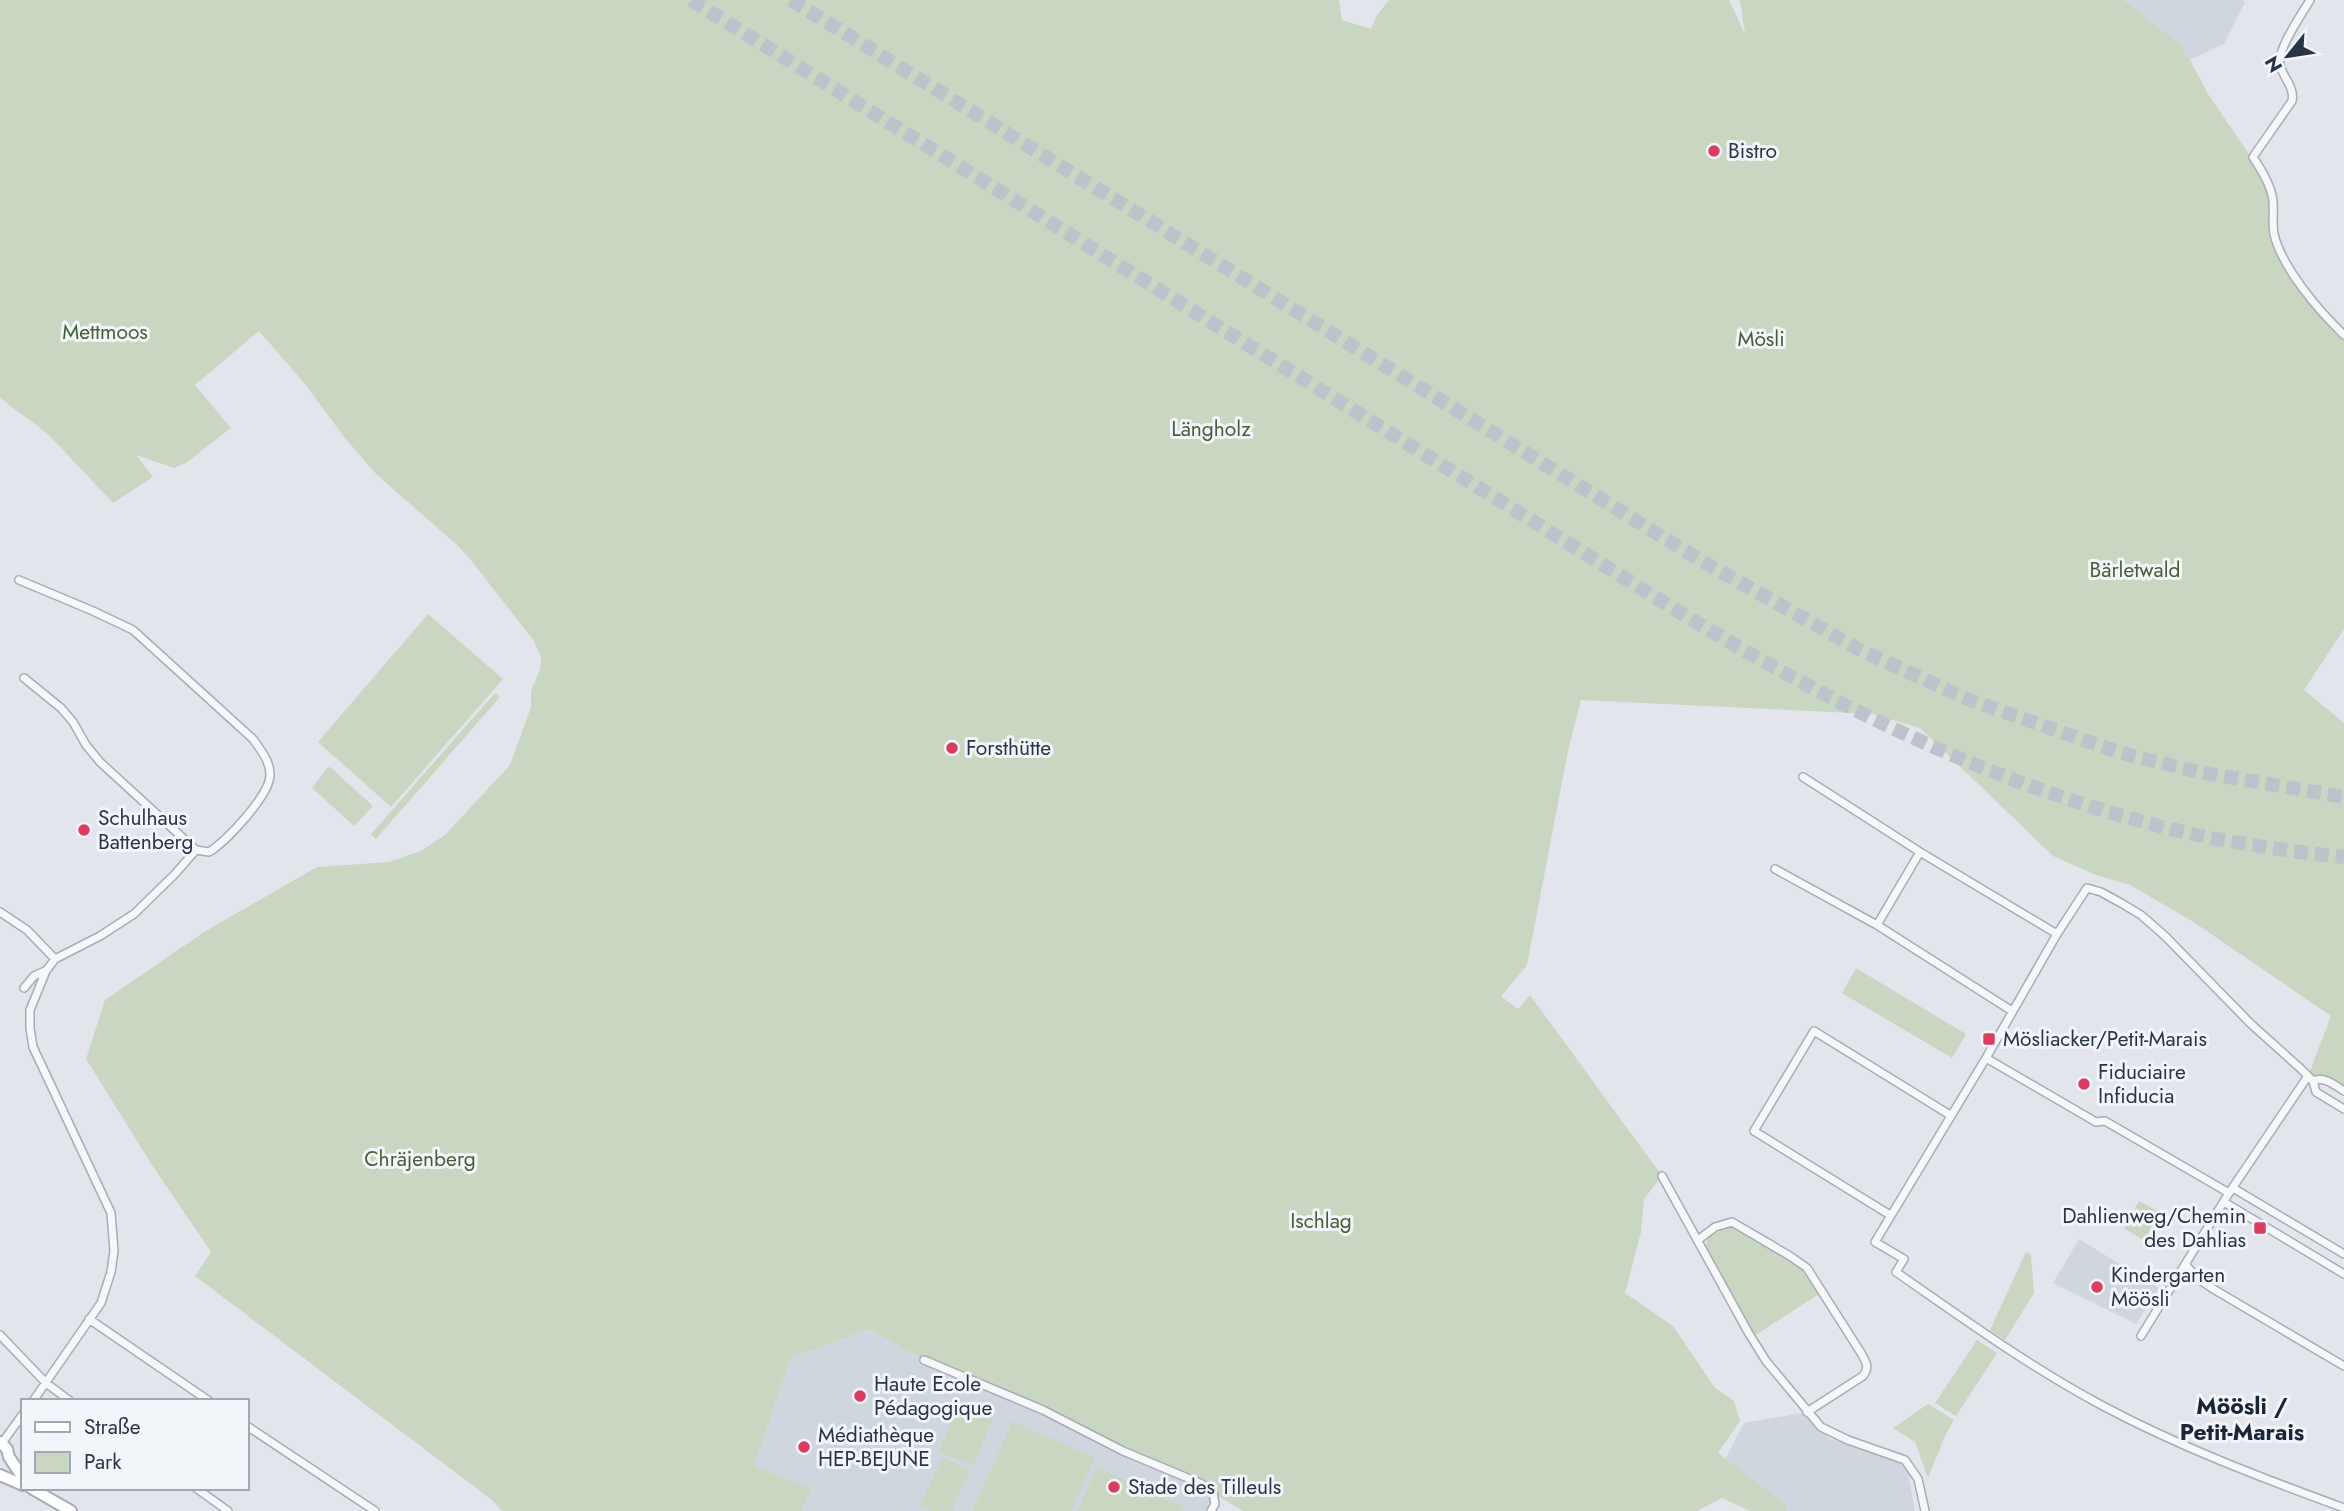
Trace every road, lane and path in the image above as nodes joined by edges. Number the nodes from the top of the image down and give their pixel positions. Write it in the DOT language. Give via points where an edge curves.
graph roads {
  1 [pos="2310,0"];
  2 [pos="2344,335"];
  3 [pos="19,580"];
  4 [pos="24,678"];
  5 [pos="1803,777"];
  6 [pos="196,850"];
  7 [pos="1920,852"];
  8 [pos="1774,869"];
  9 [pos="0,912"];
  10 [pos="1877,925"];
  11 [pos="2057,934"];
  12 [pos="55,959"];
  13 [pos="46,971"];
  14 [pos="24,988"];
  15 [pos="2012,1011"];
  16 [pos="1986,1058"];
  17 [pos="2310,1079"];
  18 [pos="2344,1091"];
  19 [pos="2344,1109"];
  20 [pos="1950,1115"];
  21 [pos="1662,1177"];
  22 [pos="2231,1191"];
  23 [pos="2224,1202"];
  24 [pos="1890,1215"];
  25 [pos="1698,1240"];
  26 [pos="2344,1254"];
  27 [pos="2186,1265"];
  28 [pos="2344,1274"];
  29 [pos="89,1319"];
  30 [pos="0,1335"];
  31 [pos="2141,1336"];
  32 [pos="924,1360"];
  33 [pos="2344,1366"];
  34 [pos="46,1383"];
  35 [pos="34,1399"];
  36 [pos="66,1399"];
  37 [pos="206,1399"];
  38 [pos="1807,1412"];
  39 [pos="21,1417"];
  40 [pos="248,1427"];
  41 [pos="1,1442"];
  42 [pos="9,1457"];
  43 [pos="0,1472"];
  44 [pos="21,1475"];
  45 [pos="21,1484"];
  46 [pos="34,1490"];
  47 [pos="198,1490"];
  48 [pos="2344,1508"];
  49 [pos="71,1511"];
  50 [pos="228,1511"];
  51 [pos="376,1511"];
  52 [pos="1211,1511"];
  53 [pos="1925,1511"];
  1 -- 2 [label="street" via="2280,54 2291,101 2253,158 2270,188 2274,234 2288,264"];
  3 -- 6 [label="street" via="133,630 253,739 267,760 270,774 262,796 219,846 209,852"];
  4 -- 6 [label="street" via="61,708 100,762"];
  5 -- 7 [label="street"];
  6 -- 12 [label="street" via="134,914"];
  7 -- 10 [label="street"];
  7 -- 11 [label="street"];
  8 -- 10 [label="street"];
  9 -- 12 [label="street" via="27,930"];
  10 -- 15 [label="street"];
  11 -- 15 [label="street"];
  11 -- 17 [label="street" via="2087,888 2121,903 2165,936"];
  12 -- 13 [label="street"];
  13 -- 14 [label="street"];
  13 -- 29 [label="street" via="30,1010 33,1047 111,1213 111,1272 101,1303"];
  15 -- 16 [label="street"];
  16 -- 20 [label="street"];
  16 -- 22 [label="street" via="2096,1122 2105,1121"];
  17 -- 18 [label="street" via="2325,1080"];
  17 -- 19 [label="street" via="2316,1092"];
  17 -- 22 [label="street"];
  20 -- 24 [label="street"];
  20 -- 24 [label="street" via="1814,1031 1754,1130"];
  21 -- 25 [label="street"];
  22 -- 23 [label="street"];
  22 -- 26 [label="street"];
  23 -- 27 [label="street"];
  23 -- 28 [label="street"];
  24 -- 48 [label="street" via="1875,1242 1904,1259 1896,1272 2003,1347 2187,1447"];
  25 -- 38 [label="street" via="1766,1361"];
  25 -- 38 [label="street" via="1715,1227 1732,1222 1807,1268 1867,1371"];
  27 -- 31 [label="street"];
  27 -- 33 [label="street" via="2215,1290"];
  29 -- 34 [label="street"];
  29 -- 37 [label="street"];
  30 -- 34 [label="street"];
  32 -- 52 [label="street" via="1202,1484 1213,1493"];
  34 -- 35 [label="street"];
  34 -- 36 [label="street"];
  38 -- 53 [label="street" via="1832,1434 1905,1460 1918,1479"];
  39 -- 41 [label="street"];
  40 -- 51 [label="street"];
  41 -- 42 [label="main road"];
  42 -- 43 [label="main road"];
  42 -- 44 [label="main road"];
  43 -- 45 [label="main road"];
  46 -- 49 [label="main road"];
  47 -- 50 [label="street"];
}
